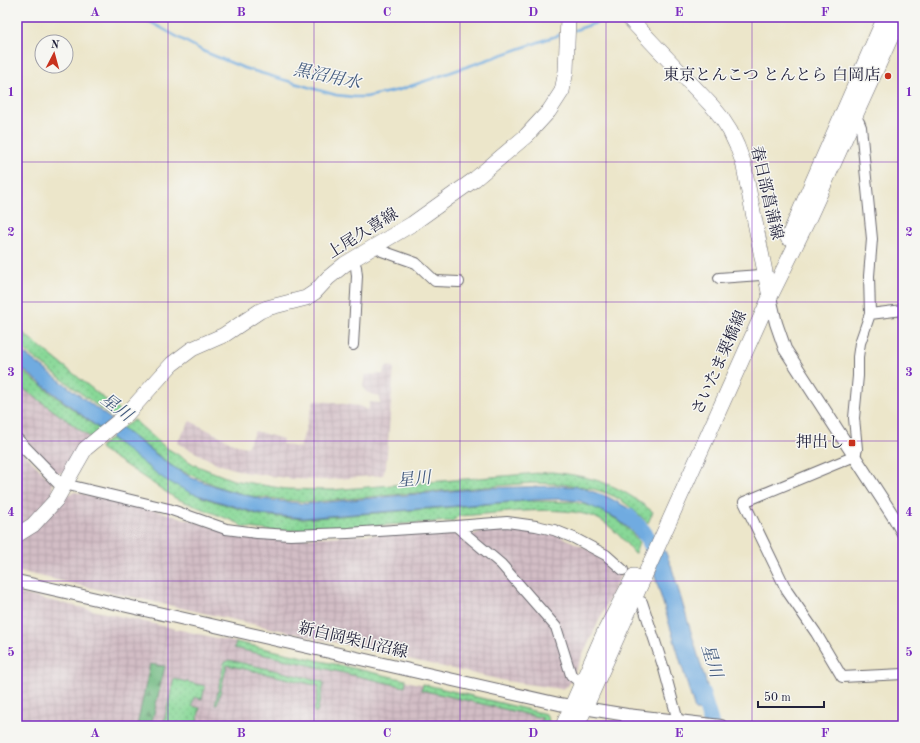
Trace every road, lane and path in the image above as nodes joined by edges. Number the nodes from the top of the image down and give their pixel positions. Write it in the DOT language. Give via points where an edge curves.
graph roads {
  1 [pos="568,17"];
  2 [pos="628,17"];
  3 [pos="885,17"];
  4 [pos="900,17"];
  5 [pos="854,116"];
  6 [pos="376,244"];
  7 [pos="351,259"];
  8 [pos="719,278"];
  9 [pos="459,282"];
  10 [pos="768,284"];
  11 [pos="903,310"];
  12 [pos="870,314"];
  13 [pos="353,344"];
  14 [pos="17,440"];
  15 [pos="855,456"];
  16 [pos="64,484"];
  17 [pos="456,526"];
  18 [pos="903,533"];
  19 [pos="17,535"];
  20 [pos="634,574"];
  21 [pos="17,581"];
  22 [pos="642,602"];
  23 [pos="903,674"];
  24 [pos="581,683"];
  25 [pos="577,707"];
  26 [pos="627,721"];
  27 [pos="682,722"];
  28 [pos="563,726"];
  29 [pos="577,726"];
  30 [pos="721,726"];
  1 -- 6 [label="main road, 上尾久喜線" via="565,82 557,101 549,111 526,136 475,179 412,224"];
  2 -- 10 [label="main road, 春日部菖蒲線" via="712,106 730,131 743,162"];
  3 -- 10 [label="main road, さいたま栗橋線"];
  4 -- 5 [label="main road, さいたま栗橋線"];
  5 -- 10 [label="main road, さいたま栗橋線" via="810,215"];
  5 -- 12 [label="street" via="861,127 872,238"];
  6 -- 7 [label="main road, 上尾久喜線"];
  6 -- 9 [label="street" via="382,251 416,263 435,281"];
  7 -- 13 [label="street" via="356,267 357,276"];
  7 -- 16 [label="main road, 上尾久喜線" via="306,298 260,311 224,335 192,349 172,364 126,415 85,449"];
  8 -- 10 [label="street" via="760,275"];
  10 -- 15 [label="street" via="776,323 785,348"];
  10 -- 20 [label="main road, さいたま栗橋線" via="664,523"];
  11 -- 12 [label="street"];
  12 -- 15 [label="street" via="858,357 854,418 857,449"];
  14 -- 16 [label="street" via="58,482"];
  15 -- 18 [label="street"];
  15 -- 23 [label="street" via="744,502 787,591 816,632 842,677"];
  16 -- 17 [label="street" via="169,509 226,528 257,533 297,535"];
  16 -- 19 [label="main road, 上尾久喜線" via="56,500 43,516"];
  17 -- 20 [label="street" via="507,522 554,530 606,555"];
  17 -- 24 [label="street" via="501,564 556,627 571,675"];
  20 -- 24 [label="main road, さいたま栗橋線"];
  20 -- 25 [label="main road, さいたま栗橋線"];
  21 -- 25 [label="street, 新白岡柴山沼線"];
  22 -- 27 [label="street"];
  24 -- 25 [label="main road, さいたま栗橋線"];
  25 -- 26 [label="street, 新白岡柴山沼線"];
  25 -- 28 [label="main road, さいたま栗橋線"];
  25 -- 29 [label="main road, さいたま栗橋線"];
  26 -- 27 [label="street, 新白岡柴山沼線"];
  27 -- 30 [label="street, 新白岡柴山沼線"];
}
